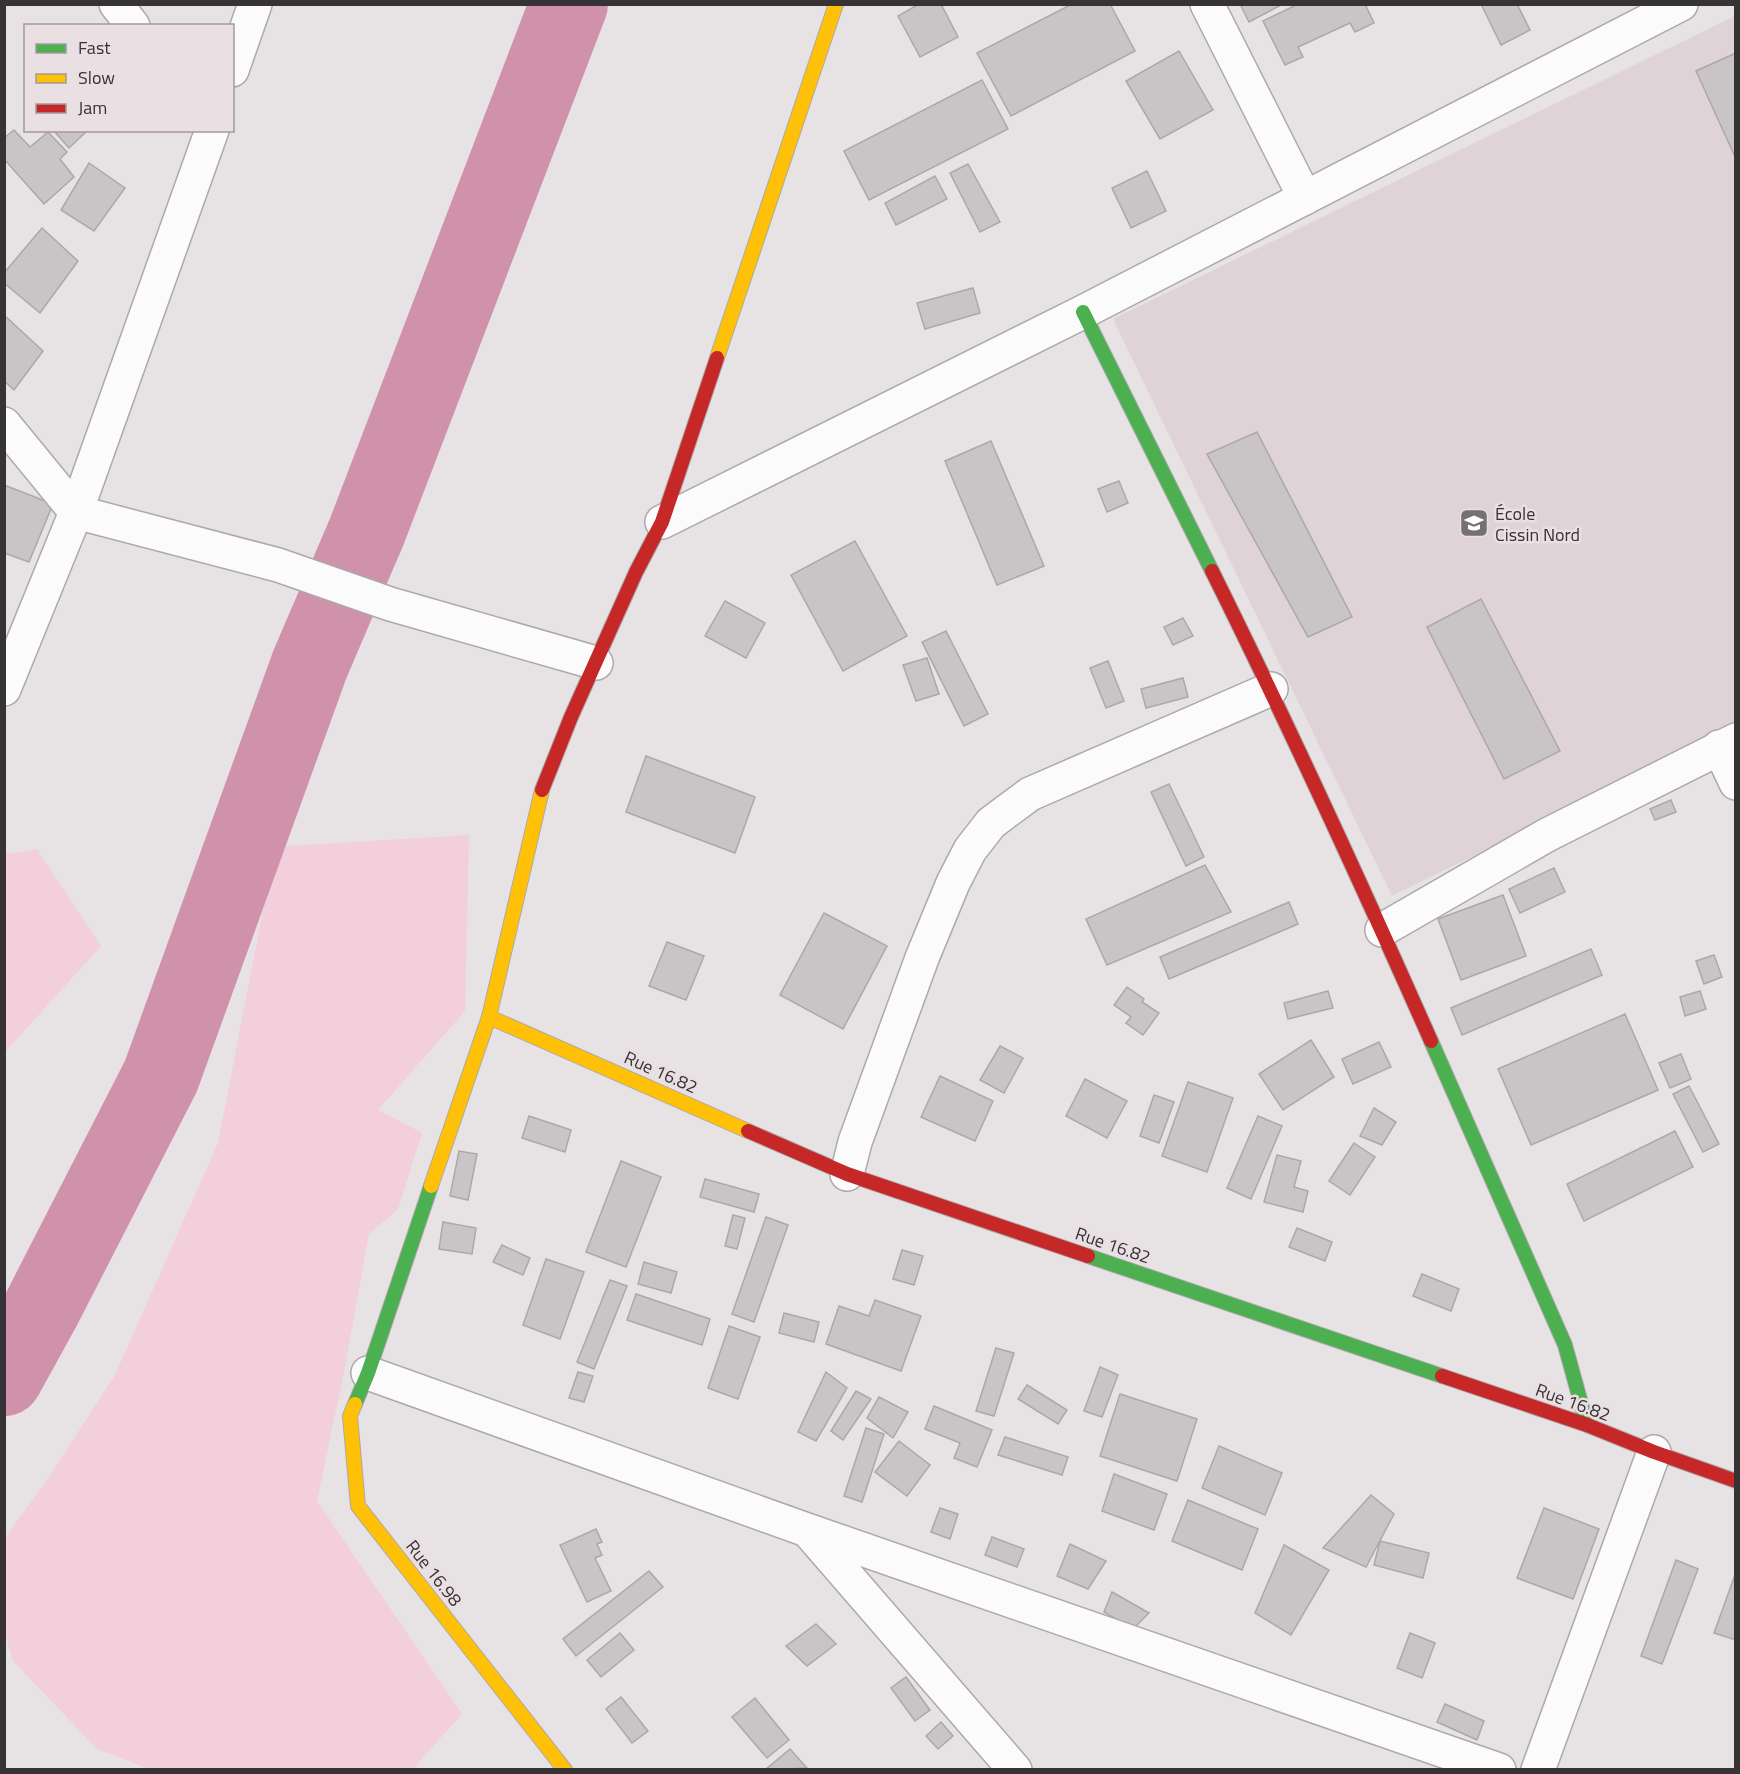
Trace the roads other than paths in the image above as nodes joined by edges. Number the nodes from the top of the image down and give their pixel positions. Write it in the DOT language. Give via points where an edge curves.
graph roads {
  1 [pos="116,4"];
  2 [pos="255,4"];
  3 [pos="836,4"];
  4 [pos="1207,4"];
  5 [pos="1681,4"];
  6 [pos="131,24"];
  7 [pos="234,64"];
  8 [pos="211,132"];
  9 [pos="1305,198"];
  10 [pos="1083,312"];
  11 [pos="4,424"];
  12 [pos="76,512"];
  13 [pos="662,522"];
  14 [pos="596,663"];
  15 [pos="4,689"];
  16 [pos="1271,689"];
  17 [pos="1727,743"];
  18 [pos="1736,783"];
  19 [pos="1382,930"];
  20 [pos="489,1017"];
  21 [pos="847,1174"];
  22 [pos="369,1373"];
  23 [pos="1587,1425"];
  24 [pos="1654,1452"];
  25 [pos="1736,1480"];
  26 [pos="807,1530"];
  27 [pos="566,1770"];
  28 [pos="1015,1770"];
  29 [pos="1499,1770"];
  30 [pos="1538,1770"];
  1 -- 6 [label="street"];
  2 -- 7 [label="street"];
  3 -- 13 [label="street, Rue 16.98"];
  4 -- 9 [label="street"];
  5 -- 9 [label="street"];
  8 -- 12 [label="street"];
  9 -- 10 [label="street"];
  10 -- 13 [label="street"];
  10 -- 16 [label="street"];
  11 -- 12 [label="street"];
  12 -- 14 [label="street" via="278,565 390,604"];
  12 -- 15 [label="street"];
  13 -- 14 [label="street, Rue 16.98"];
  14 -- 20 [label="street, Rue 16.98" via="540,794"];
  16 -- 19 [label="street"];
  16 -- 21 [label="street" via="1030,794 991,823 970,850 953,883 922,958"];
  17 -- 18 [label="street"];
  17 -- 19 [label="street" via="1547,835"];
  19 -- 23 [label="street" via="1565,1345"];
  20 -- 21 [label="street, Rue 16.82"];
  20 -- 22 [label="street, Rue 16.98"];
  21 -- 23 [label="street, Rue 16.82"];
  22 -- 26 [label="street"];
  22 -- 27 [label="street, Rue 16.98" via="350,1416 358,1506"];
  23 -- 24 [label="street, Rue 16.82"];
  24 -- 25 [label="street, Rue 16.82"];
  24 -- 30 [label="street"];
  26 -- 28 [label="street"];
  26 -- 29 [label="street"];
}
